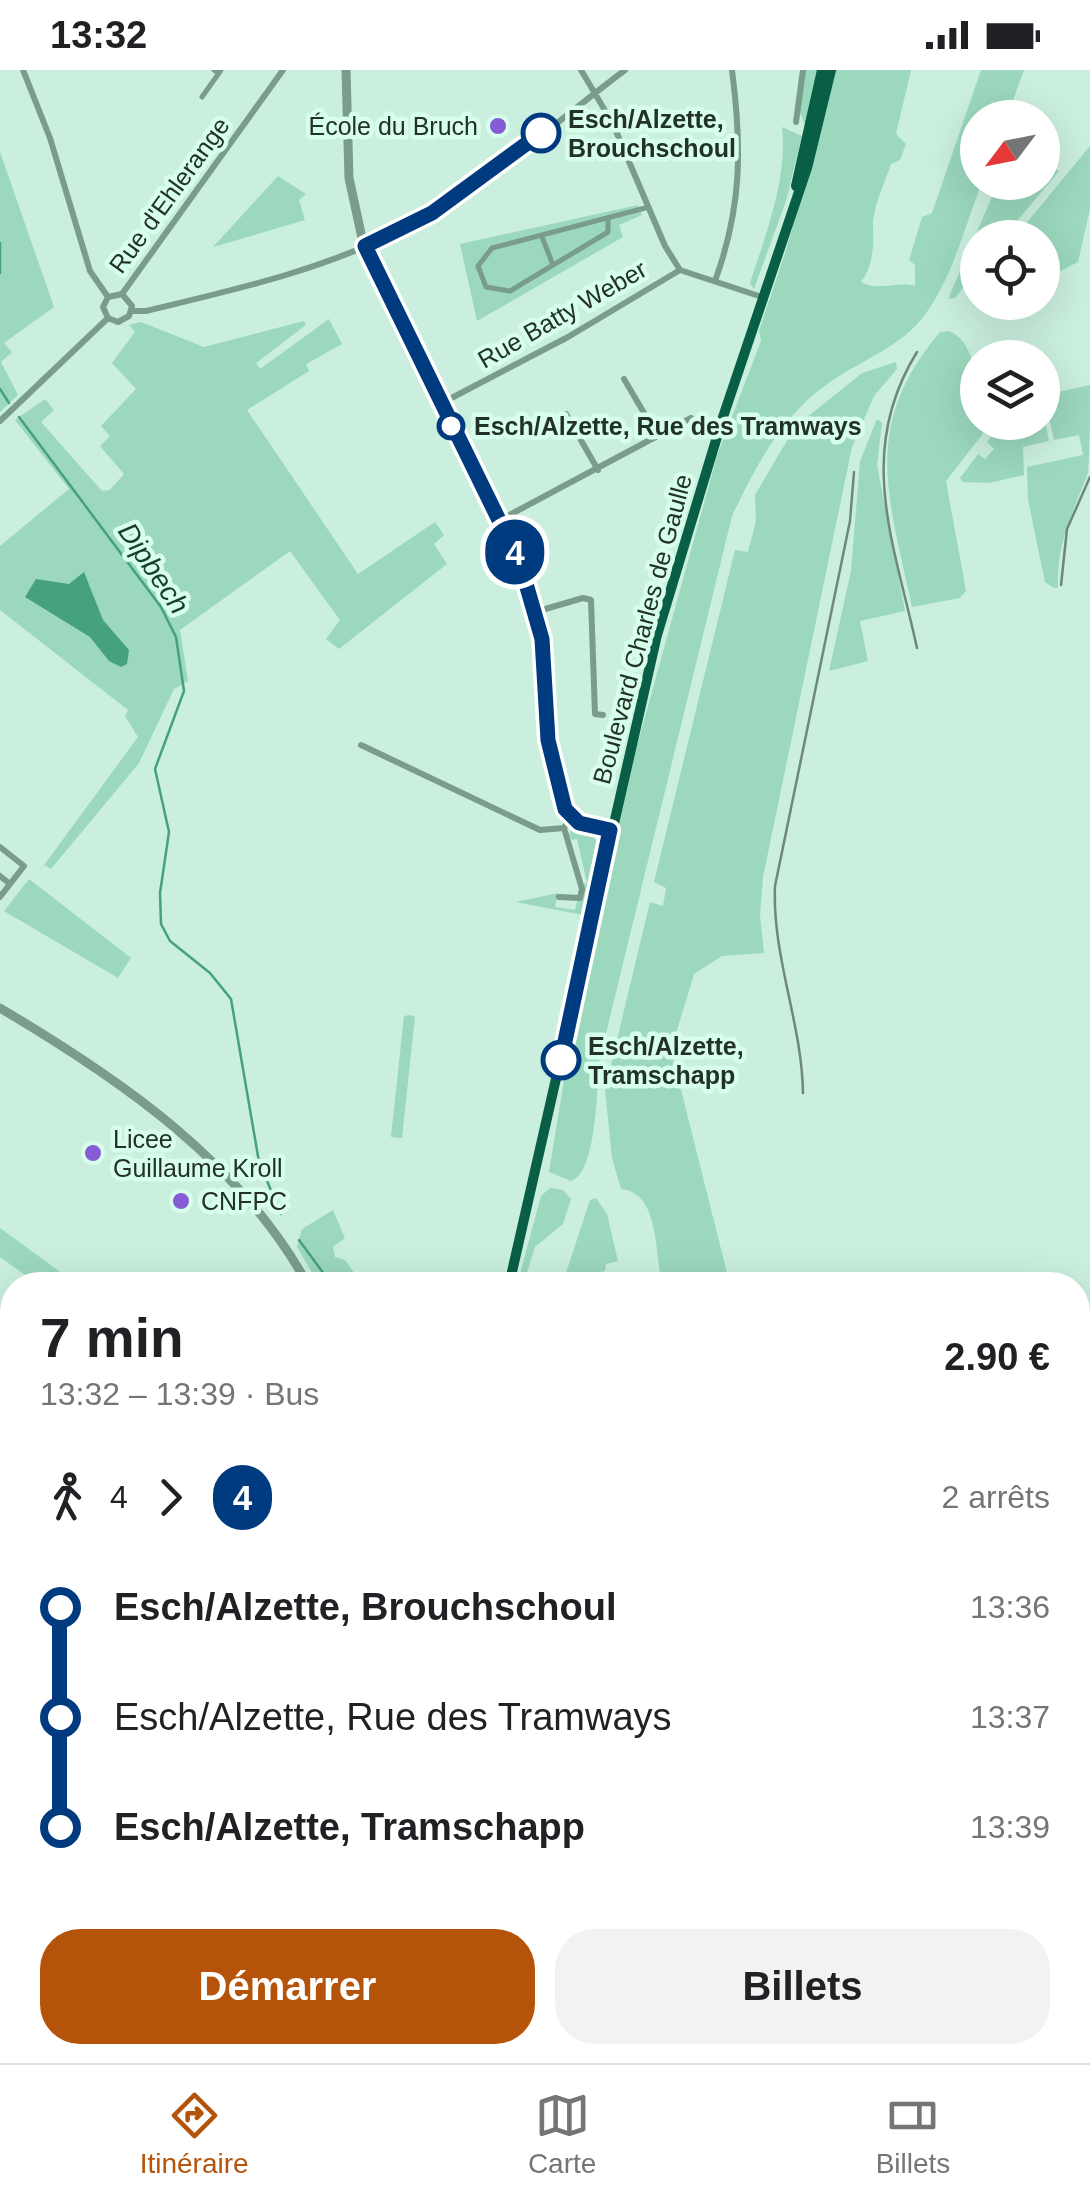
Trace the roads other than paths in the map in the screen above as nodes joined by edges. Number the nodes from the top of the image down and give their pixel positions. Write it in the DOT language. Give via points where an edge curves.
graph roads {
  1 [pos="23,70"];
  2 [pos="218,70"];
  3 [pos="283,70"];
  4 [pos="346,70"];
  5 [pos="580,70"];
  6 [pos="624,70"];
  7 [pos="729,70"];
  8 [pos="803,70"];
  9 [pos="822,70"];
  10 [pos="831,70"];
  11 [pos="596,92"];
  12 [pos="796,122"];
  13 [pos="794,199"];
  14 [pos="648,207"];
  15 [pos="608,221"];
  16 [pos="542,238"];
  17 [pos="365,246"];
  18 [pos="553,265"];
  19 [pos="680,270"];
  20 [pos="715,281"];
  21 [pos="122,294"];
  22 [pos="108,297"];
  23 [pos="762,297"];
  24 [pos="132,311"];
  25 [pos="108,318"];
  26 [pos="624,379"];
  27 [pos="439,404"];
  28 [pos="566,414"];
  29 [pos="691,418"];
  30 [pos="0,421"];
  31 [pos="657,435"];
  32 [pos="598,470"];
  33 [pos="500,520"];
  34 [pos="535,612"];
  35 [pos="604,715"];
  36 [pos="361,745"];
  37 [pos="570,817"];
  38 [pos="564,828"];
  39 [pos="610,830"];
  40 [pos="0,847"];
  41 [pos="0,876"];
  42 [pos="10,884"];
  43 [pos="0,897"];
  44 [pos="559,897"];
  45 [pos="0,1008"];
  46 [pos="300,1272"];
  47 [pos="509,1272"];
  1 -- 22 [label="street" via="90,271"];
  2 -- 2 [label="street" via="218,73 202,96"];
  3 -- 21 [label="street, Rue d'Ehlerange"];
  4 -- 17 [label="street" via="349,178"];
  5 -- 11 [label="street"];
  6 -- 11 [label="street"];
  7 -- 20 [label="street" via="738,207"];
  8 -- 12 [label="street"];
  9 -- 13 [label="main road, Boulevard Charles de Gaulle"];
  10 -- 13 [label="main road, Boulevard Charles de Gaulle"];
  11 -- 14 [label="street"];
  11 -- 17 [label="street" via="468,190"];
  13 -- 23 [label="main road, Boulevard Charles de Gaulle"];
  14 -- 15 [label="street"];
  14 -- 19 [label="street"];
  15 -- 16 [label="street"];
  15 -- 18 [label="street" via="608,232"];
  16 -- 18 [label="street"];
  16 -- 18 [label="street" via="492,248 478,266 480,277 486,287 510,291"];
  17 -- 24 [label="street" via="273,280"];
  17 -- 27 [label="street"];
  19 -- 20 [label="street, Rue Batty Weber"];
  19 -- 27 [label="street, Rue Batty Weber"];
  20 -- 23 [label="street, Rue Batty Weber"];
  21 -- 22 [label="street, Rue d'Ehlerange"];
  21 -- 24 [label="street, Rue d'Ehlerange"];
  22 -- 25 [label="street, Rue d'Ehlerange"];
  23 -- 39 [label="main road, Boulevard Charles de Gaulle" via="658,635"];
  24 -- 25 [label="street, Rue d'Ehlerange" via="118,322"];
  25 -- 30 [label="street, Rue d'Ehlerange"];
  26 -- 31 [label="street"];
  27 -- 33 [label="street"];
  28 -- 32 [label="street"];
  29 -- 31 [label="street"];
  31 -- 32 [label="street"];
  32 -- 33 [label="street"];
  33 -- 34 [label="street"];
  34 -- 35 [label="street" via="591,600 595,714"];
  34 -- 37 [label="street" via="546,665 548,740"];
  36 -- 38 [label="street" via="540,830"];
  37 -- 38 [label="street"];
  37 -- 39 [label="street"];
  38 -- 44 [label="street" via="582,885 580,898"];
  39 -- 47 [label="main road, Boulevard Charles de Gaulle"];
  40 -- 42 [label="street" via="24,866"];
  41 -- 42 [label="street"];
  42 -- 43 [label="street"];
  45 -- 46 [label="street" via="69,1050 225,1171"];
}
